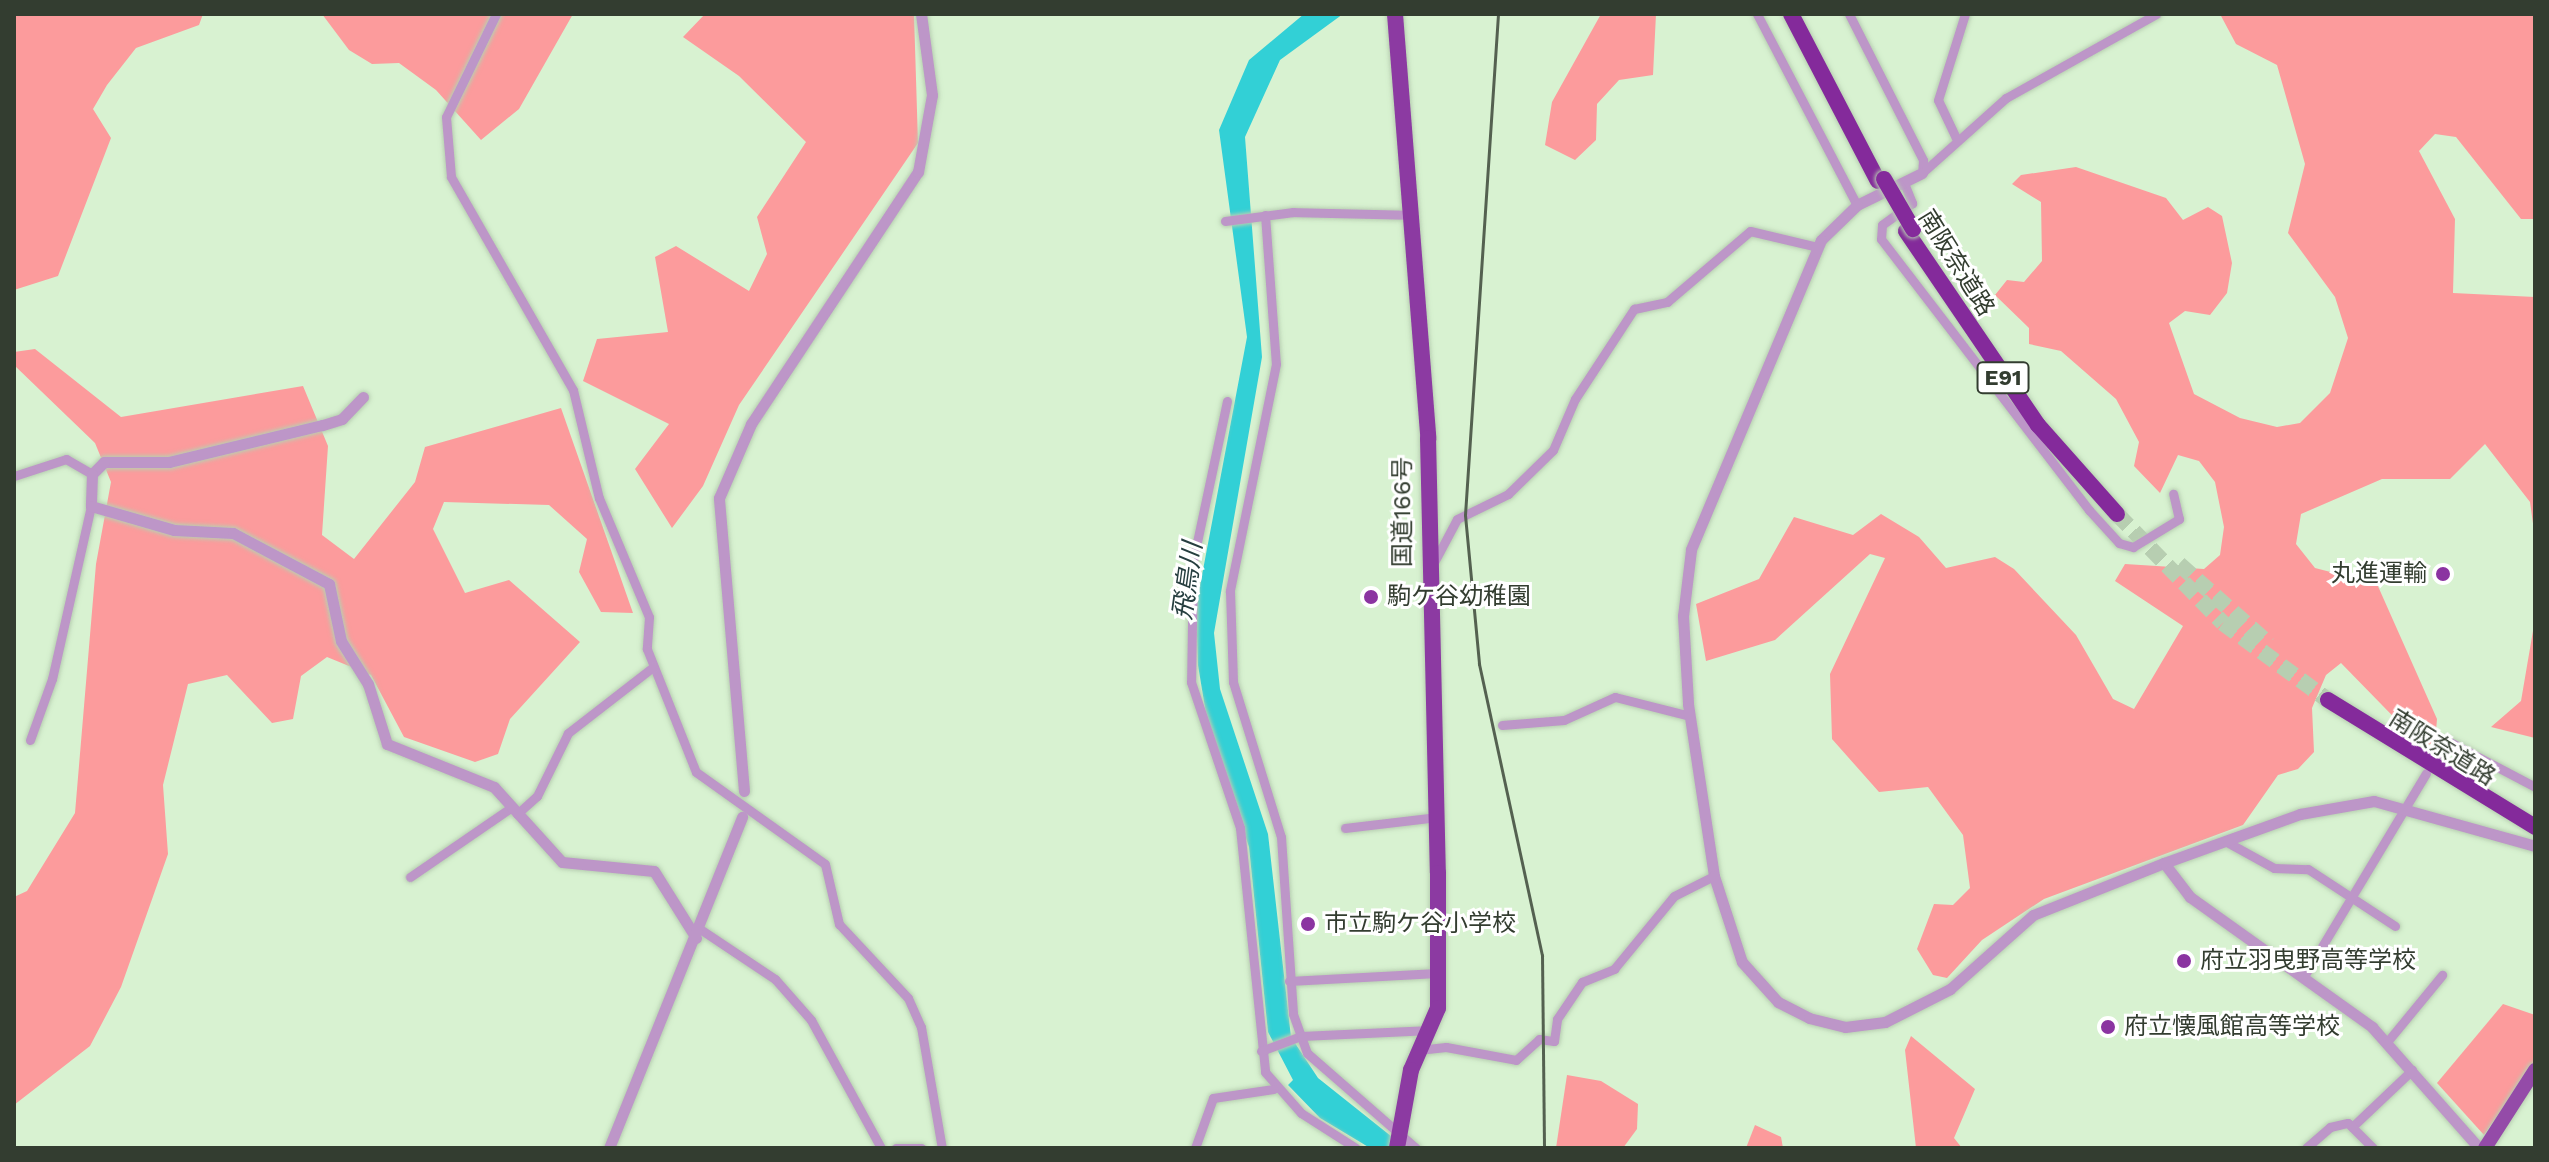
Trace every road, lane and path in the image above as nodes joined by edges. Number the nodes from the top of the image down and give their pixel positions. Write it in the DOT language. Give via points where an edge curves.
graph roads {
  1 [pos="496,14"];
  2 [pos="921,14"];
  3 [pos="1395,14"];
  4 [pos="1757,14"];
  5 [pos="1791,14"];
  6 [pos="1800,14"];
  7 [pos="1849,14"];
  8 [pos="1965,14"];
  9 [pos="2156,14"];
  10 [pos="1957,140"];
  11 [pos="1922,173"];
  12 [pos="1881,180"];
  13 [pos="1904,183"];
  14 [pos="1857,205"];
  15 [pos="1265,215"];
  16 [pos="1414,215"];
  17 [pos="1228,221"];
  18 [pos="1817,247"];
  19 [pos="363,397"];
  20 [pos="1227,401"];
  21 [pos="92,474"];
  22 [pos="14,476"];
  23 [pos="2173,494"];
  24 [pos="91,506"];
  25 [pos="2120,512"];
  26 [pos="1427,573"];
  27 [pos="653,667"];
  28 [pos="2331,698"];
  29 [pos="1690,716"];
  30 [pos="1502,725"];
  31 [pos="30,740"];
  32 [pos="2434,767"];
  33 [pos="2535,787"];
  34 [pos="744,791"];
  35 [pos="2406,806"];
  36 [pos="515,810"];
  37 [pos="742,817"];
  38 [pos="1437,817"];
  39 [pos="2535,818"];
  40 [pos="2535,827"];
  41 [pos="1345,828"];
  42 [pos="2225,841"];
  43 [pos="2535,846"];
  44 [pos="2164,863"];
  45 [pos="1714,876"];
  46 [pos="410,877"];
  47 [pos="2352,895"];
  48 [pos="2395,926"];
  49 [pos="698,934"];
  50 [pos="1437,973"];
  51 [pos="2442,975"];
  52 [pos="2303,978"];
  53 [pos="1289,981"];
  54 [pos="1431,1030"];
  55 [pos="1298,1038"];
  56 [pos="2387,1042"];
  57 [pos="1266,1049"];
  58 [pos="1418,1050"];
  59 [pos="2412,1070"];
  60 [pos="2535,1070"];
  61 [pos="1273,1089"];
  62 [pos="2352,1127"];
  63 [pos="1400,1141"];
  64 [pos="609,1148"];
  65 [pos="881,1148"];
  66 [pos="896,1148"];
  67 [pos="921,1148"];
  68 [pos="942,1148"];
  69 [pos="1195,1148"];
  70 [pos="1356,1148"];
  71 [pos="1416,1148"];
  72 [pos="2306,1148"];
  73 [pos="2373,1148"];
  74 [pos="2482,1148"];
  1 -- 27 [label="street" via="456,83 444,152 451,177 573,390 599,498 649,617"];
  2 -- 34 [label="street" via="932,95 918,172 751,424 719,498"];
  3 -- 16 [label="highway, 国道166号"];
  4 -- 14 [label="street"];
  5 -- 12 [label="highway, 南阪奈道路 / E91"];
  6 -- 12 [label="highway, 南阪奈道路 / E91"];
  7 -- 11 [label="street" via="1923,160"];
  8 -- 10 [label="street" via="1938,100"];
  9 -- 10 [label="street" via="2052,68"];
  10 -- 11 [label="street"];
  11 -- 13 [label="street"];
  12 -- 25 [label="highway, 南阪奈道路 / E91, bridge" via="1909,230 2042,417"];
  13 -- 14 [label="street"];
  13 -- 23 [label="street" via="1912,203 1882,225 1881,239 2089,510 2119,543 2133,547 2179,519"];
  14 -- 18 [label="street"];
  15 -- 16 [label="street"];
  15 -- 17 [label="street"];
  15 -- 53 [label="street" via="1276,364 1230,591 1229,649 1244,731 1281,837"];
  16 -- 26 [label="highway, 国道166号" via="1428,438"];
  18 -- 26 [label="street" via="1750,231 1669,301 1634,309 1547,458 1508,494 1457,519"];
  18 -- 29 [label="street" via="1691,550 1683,616"];
  19 -- 21 [label="street" via="342,419 169,462 123,457"];
  20 -- 57 [label="street" via="1193,561 1187,649 1197,711 1240,828"];
  21 -- 22 [label="street" via="66,459"];
  21 -- 24 [label="street"];
  24 -- 31 [label="street" via="52,679"];
  24 -- 36 [label="street" via="174,530 233,533 329,584 341,641 368,684 387,744 409,758 485,781"];
  26 -- 38 [label="highway, 国道166号"];
  27 -- 36 [label="street" via="568,733 537,796"];
  27 -- 68 [label="street" via="696,772 825,864 839,924 908,998 921,1027"];
  28 -- 32 [label="highway, 南阪奈道路"];
  29 -- 30 [label="street" via="1615,697 1564,720"];
  29 -- 45 [label="street"];
  32 -- 33 [label="street" via="2446,740"];
  32 -- 35 [label="street"];
  32 -- 39 [label="highway, 南阪奈道路"];
  32 -- 40 [label="highway, 南阪奈道路"];
  35 -- 42 [label="street" via="2349,802"];
  35 -- 43 [label="street"];
  35 -- 47 [label="street"];
  36 -- 46 [label="street"];
  36 -- 49 [label="street" via="562,862 654,871"];
  37 -- 49 [label="street"];
  38 -- 41 [label="street"];
  38 -- 50 [label="highway, 国道166号"];
  42 -- 44 [label="street"];
  42 -- 47 [label="street" via="2274,868 2308,869"];
  44 -- 45 [label="street" via="2052,904 1922,1009 1864,1027 1809,1018 1752,976 1732,942"];
  44 -- 52 [label="street" via="2178,887"];
  45 -- 58 [label="street" via="1674,896 1614,969 1582,982 1557,1019 1554,1041 1539,1039 1516,1060 1446,1047"];
  47 -- 48 [label="street"];
  47 -- 52 [label="street"];
  49 -- 64 [label="street"];
  49 -- 65 [label="street" via="775,979 811,1020"];
  50 -- 53 [label="street"];
  50 -- 54 [label="highway, 国道166号"];
  51 -- 56 [label="street"];
  52 -- 56 [label="street"];
  53 -- 55 [label="street"];
  54 -- 55 [label="street"];
  54 -- 58 [label="highway, 国道166号"];
  55 -- 57 [label="street"];
  55 -- 63 [label="street" via="1316,1066"];
  56 -- 59 [label="street"];
  57 -- 61 [label="street"];
  58 -- 63 [label="highway, 国道166号"];
  59 -- 62 [label="street"];
  59 -- 74 [label="street"];
  60 -- 74 [label="main road"];
  61 -- 69 [label="street" via="1213,1098"];
  61 -- 70 [label="street"];
  62 -- 72 [label="street" via="2330,1127"];
  62 -- 73 [label="street"];
  63 -- 71 [label="street"];
  66 -- 67 [label="street"];
}
